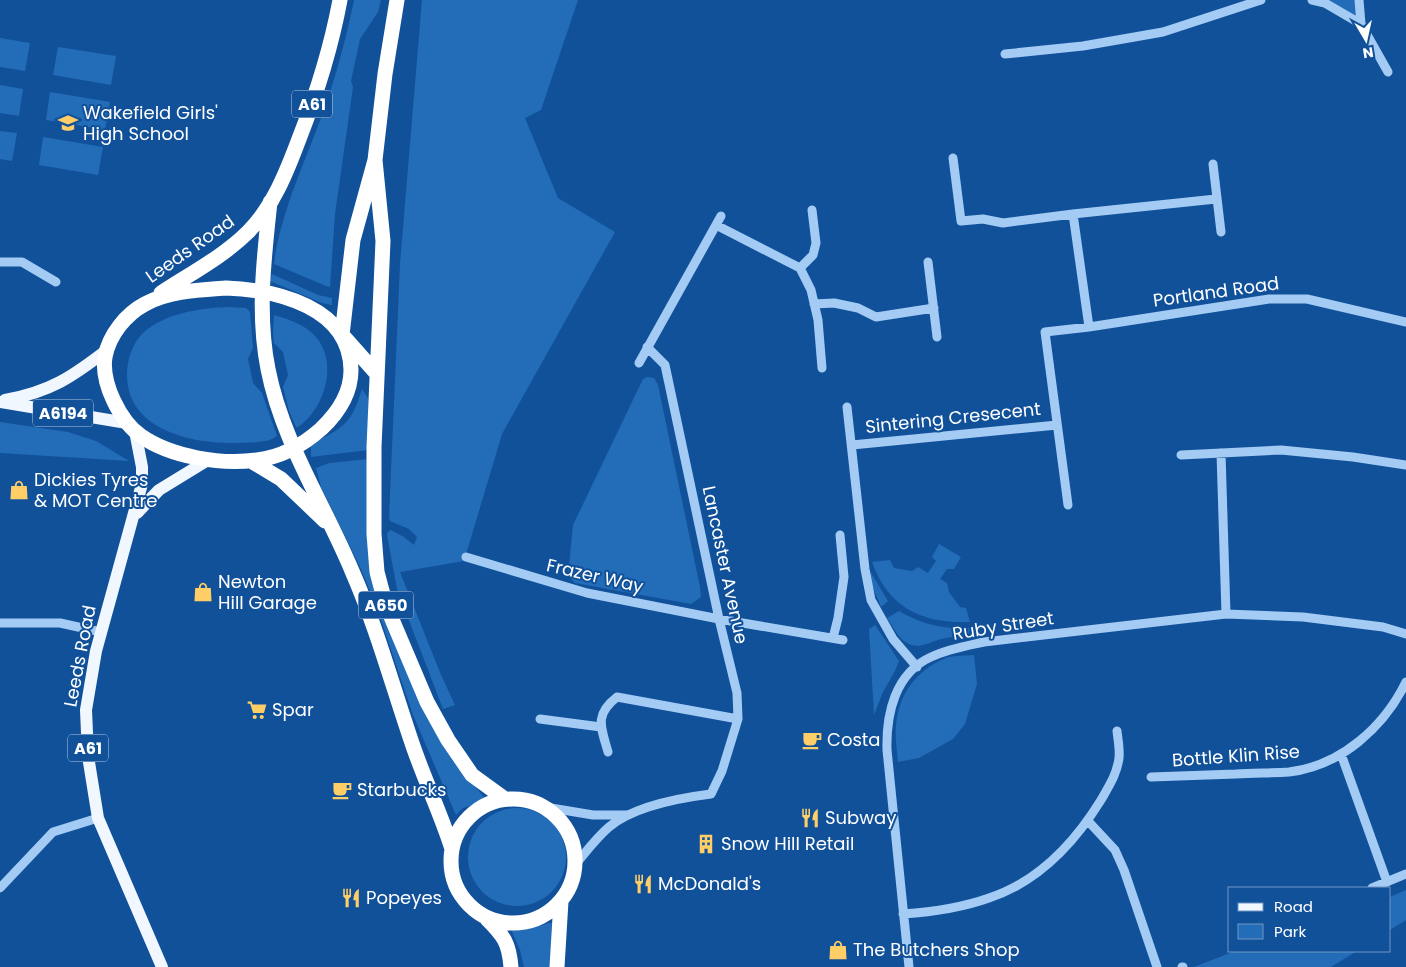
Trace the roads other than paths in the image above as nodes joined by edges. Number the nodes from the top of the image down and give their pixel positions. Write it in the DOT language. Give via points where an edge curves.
graph roads {
  1 [pos="340,0"];
  2 [pos="397,0"];
  3 [pos="1261,0"];
  4 [pos="1312,0"];
  5 [pos="1359,0"];
  6 [pos="1361,24"];
  7 [pos="1005,54"];
  8 [pos="1388,72"];
  9 [pos="953,158"];
  10 [pos="375,160"];
  11 [pos="1212,164"];
  12 [pos="1216,199"];
  13 [pos="270,202"];
  14 [pos="812,210"];
  15 [pos="1073,214"];
  16 [pos="721,216"];
  17 [pos="716,225"];
  18 [pos="1221,232"];
  19 [pos="0,262"];
  20 [pos="928,262"];
  21 [pos="800,268"];
  22 [pos="56,282"];
  23 [pos="262,292"];
  24 [pos="144,304"];
  25 [pos="814,304"];
  26 [pos="934,308"];
  27 [pos="1406,322"];
  28 [pos="1088,327"];
  29 [pos="342,335"];
  30 [pos="937,337"];
  31 [pos="647,347"];
  32 [pos="107,350"];
  33 [pos="638,363"];
  34 [pos="822,368"];
  35 [pos="376,374"];
  36 [pos="0,402"];
  37 [pos="848,406"];
  38 [pos="1057,425"];
  39 [pos="131,427"];
  40 [pos="852,444"];
  41 [pos="294,448"];
  42 [pos="1221,453"];
  43 [pos="1180,455"];
  44 [pos="208,460"];
  45 [pos="251,461"];
  46 [pos="1406,465"];
  47 [pos="1068,505"];
  48 [pos="131,521"];
  49 [pos="333,529"];
  50 [pos="840,536"];
  51 [pos="466,557"];
  52 [pos="1226,614"];
  53 [pos="719,620"];
  54 [pos="0,623"];
  55 [pos="101,632"];
  56 [pos="1406,634"];
  57 [pos="833,638"];
  58 [pos="843,640"];
  59 [pos="917,667"];
  60 [pos="1406,682"];
  61 [pos="540,719"];
  62 [pos="738,719"];
  63 [pos="601,727"];
  64 [pos="1117,732"];
  65 [pos="608,752"];
  66 [pos="1341,754"];
  67 [pos="1151,778"];
  68 [pos="505,799"];
  69 [pos="545,807"];
  70 [pos="627,815"];
  71 [pos="98,818"];
  72 [pos="1088,821"];
  73 [pos="452,849"];
  74 [pos="576,865"];
  75 [pos="1406,874"];
  76 [pos="1387,882"];
  77 [pos="1374,887"];
  78 [pos="0,888"];
  79 [pos="561,900"];
  80 [pos="903,914"];
  81 [pos="485,917"];
  82 [pos="162,967"];
  83 [pos="511,967"];
  84 [pos="557,967"];
  85 [pos="909,967"];
  86 [pos="1157,967"];
  1 -- 13 [label="highway, Leeds Road / A61" via="330,46 310,109 284,177"];
  2 -- 10 [label="highway, A61"];
  3 -- 7 [label="street" via="1163,32 1083,46"];
  4 -- 6 [label="street" via="1325,3"];
  5 -- 6 [label="street"];
  6 -- 8 [label="street"];
  9 -- 15 [label="street" via="961,221 984,219 1003,223"];
  10 -- 29 [label="highway, A61" via="353,240"];
  10 -- 35 [label="highway, A650" via="382,241"];
  11 -- 12 [label="street"];
  12 -- 15 [label="street"];
  12 -- 18 [label="street"];
  13 -- 23 [label="highway, A650"];
  13 -- 24 [label="highway, Leeds Road / A61" via="239,240"];
  14 -- 21 [label="street" via="816,243 813,255"];
  15 -- 28 [label="street"];
  16 -- 17 [label="street"];
  17 -- 21 [label="street"];
  17 -- 31 [label="street"];
  19 -- 22 [label="street" via="22,262"];
  20 -- 26 [label="street"];
  21 -- 25 [label="street"];
  23 -- 24 [label="highway, A61" via="226,288 197,290"];
  23 -- 29 [label="highway, A61" via="287,298 314,310"];
  23 -- 41 [label="highway, A650" via="268,368"];
  24 -- 32 [label="highway, A61" via="121,324"];
  25 -- 26 [label="street" via="834,302 876,317"];
  25 -- 34 [label="street"];
  26 -- 30 [label="street"];
  27 -- 28 [label="street, Portland Road" via="1307,299 1269,299"];
  28 -- 38 [label="street, Portland Road" via="1045,332"];
  29 -- 35 [label="highway"];
  29 -- 41 [label="highway, A61" via="350,366 345,398 326,424"];
  31 -- 33 [label="street"];
  31 -- 53 [label="street, Lancaster Avenue" via="665,364"];
  32 -- 36 [label="main road, A6194" via="76,373 38,393"];
  32 -- 39 [label="highway, A61" via="104,362 108,383 114,401"];
  35 -- 68 [label="highway, A650" via="374,534 377,572 385,602 421,688 448,740 472,775"];
  36 -- 39 [label="main road, A6194"];
  37 -- 40 [label="street, Sintering Cresecent"];
  38 -- 40 [label="street, Sintering Cresecent"];
  38 -- 47 [label="street"];
  39 -- 44 [label="highway, A61" via="149,441"];
  39 -- 48 [label="main road, Leeds Road / A61" via="143,476"];
  40 -- 59 [label="street, Sintering Cresecent" via="864,569 871,600 893,639"];
  41 -- 45 [label="highway, A61" via="271,458"];
  41 -- 49 [label="highway, A650"];
  42 -- 43 [label="street"];
  42 -- 46 [label="street" via="1281,450"];
  42 -- 52 [label="street"];
  44 -- 45 [label="highway, A61"];
  44 -- 48 [label="main road, Leeds Road / A61" via="159,490"];
  45 -- 49 [label="highway" via="281,479"];
  48 -- 55 [label="main road, Leeds Road / A61"];
  49 -- 73 [label="highway, A650" via="367,609 413,747"];
  50 -- 57 [label="street" via="844,577"];
  51 -- 53 [label="street, Frazer Way" via="586,593"];
  52 -- 56 [label="street, Ruby Street" via="1303,616 1383,627"];
  52 -- 59 [label="street, Ruby Street" via="984,642 937,654"];
  53 -- 57 [label="street, Frazer Way"];
  53 -- 62 [label="street, Lancaster Avenue" via="737,693"];
  54 -- 55 [label="street" via="60,622"];
  55 -- 71 [label="main road, Leeds Road / A61" via="86,710 88,756"];
  57 -- 58 [label="street, Frazer Way"];
  59 -- 80 [label="street, Ruby Street" via="896,692 887,728"];
  60 -- 66 [label="street, Bottle Klin Rise" via="1384,717 1364,738"];
  61 -- 63 [label="street"];
  62 -- 63 [label="street" via="617,697 601,716"];
  62 -- 70 [label="street, Lancaster Avenue" via="722,771 711,794 673,800"];
  63 -- 65 [label="street"];
  64 -- 72 [label="street" via="1120,757 1114,779"];
  66 -- 67 [label="street, Bottle Klin Rise" via="1318,765 1291,772"];
  66 -- 76 [label="street"];
  68 -- 69 [label="highway" via="522,799"];
  68 -- 73 [label="highway" via="486,804 471,815 459,828"];
  69 -- 70 [label="street" via="593,815"];
  69 -- 74 [label="highway" via="563,823 572,839"];
  70 -- 74 [label="street" via="599,836"];
  71 -- 78 [label="street" via="53,832"];
  71 -- 82 [label="main road, Leeds Road / A61"];
  72 -- 80 [label="street" via="1063,850 1015,887 961,906"];
  72 -- 86 [label="street" via="1115,850"];
  73 -- 81 [label="highway" via="450,868 459,894"];
  74 -- 79 [label="highway"];
  75 -- 76 [label="street"];
  76 -- 77 [label="street"];
  79 -- 81 [label="highway" via="551,910 526,922 512,923"];
  79 -- 84 [label="highway"];
  80 -- 85 [label="street, Ruby Street"];
  81 -- 83 [label="highway" via="504,936"];
}
